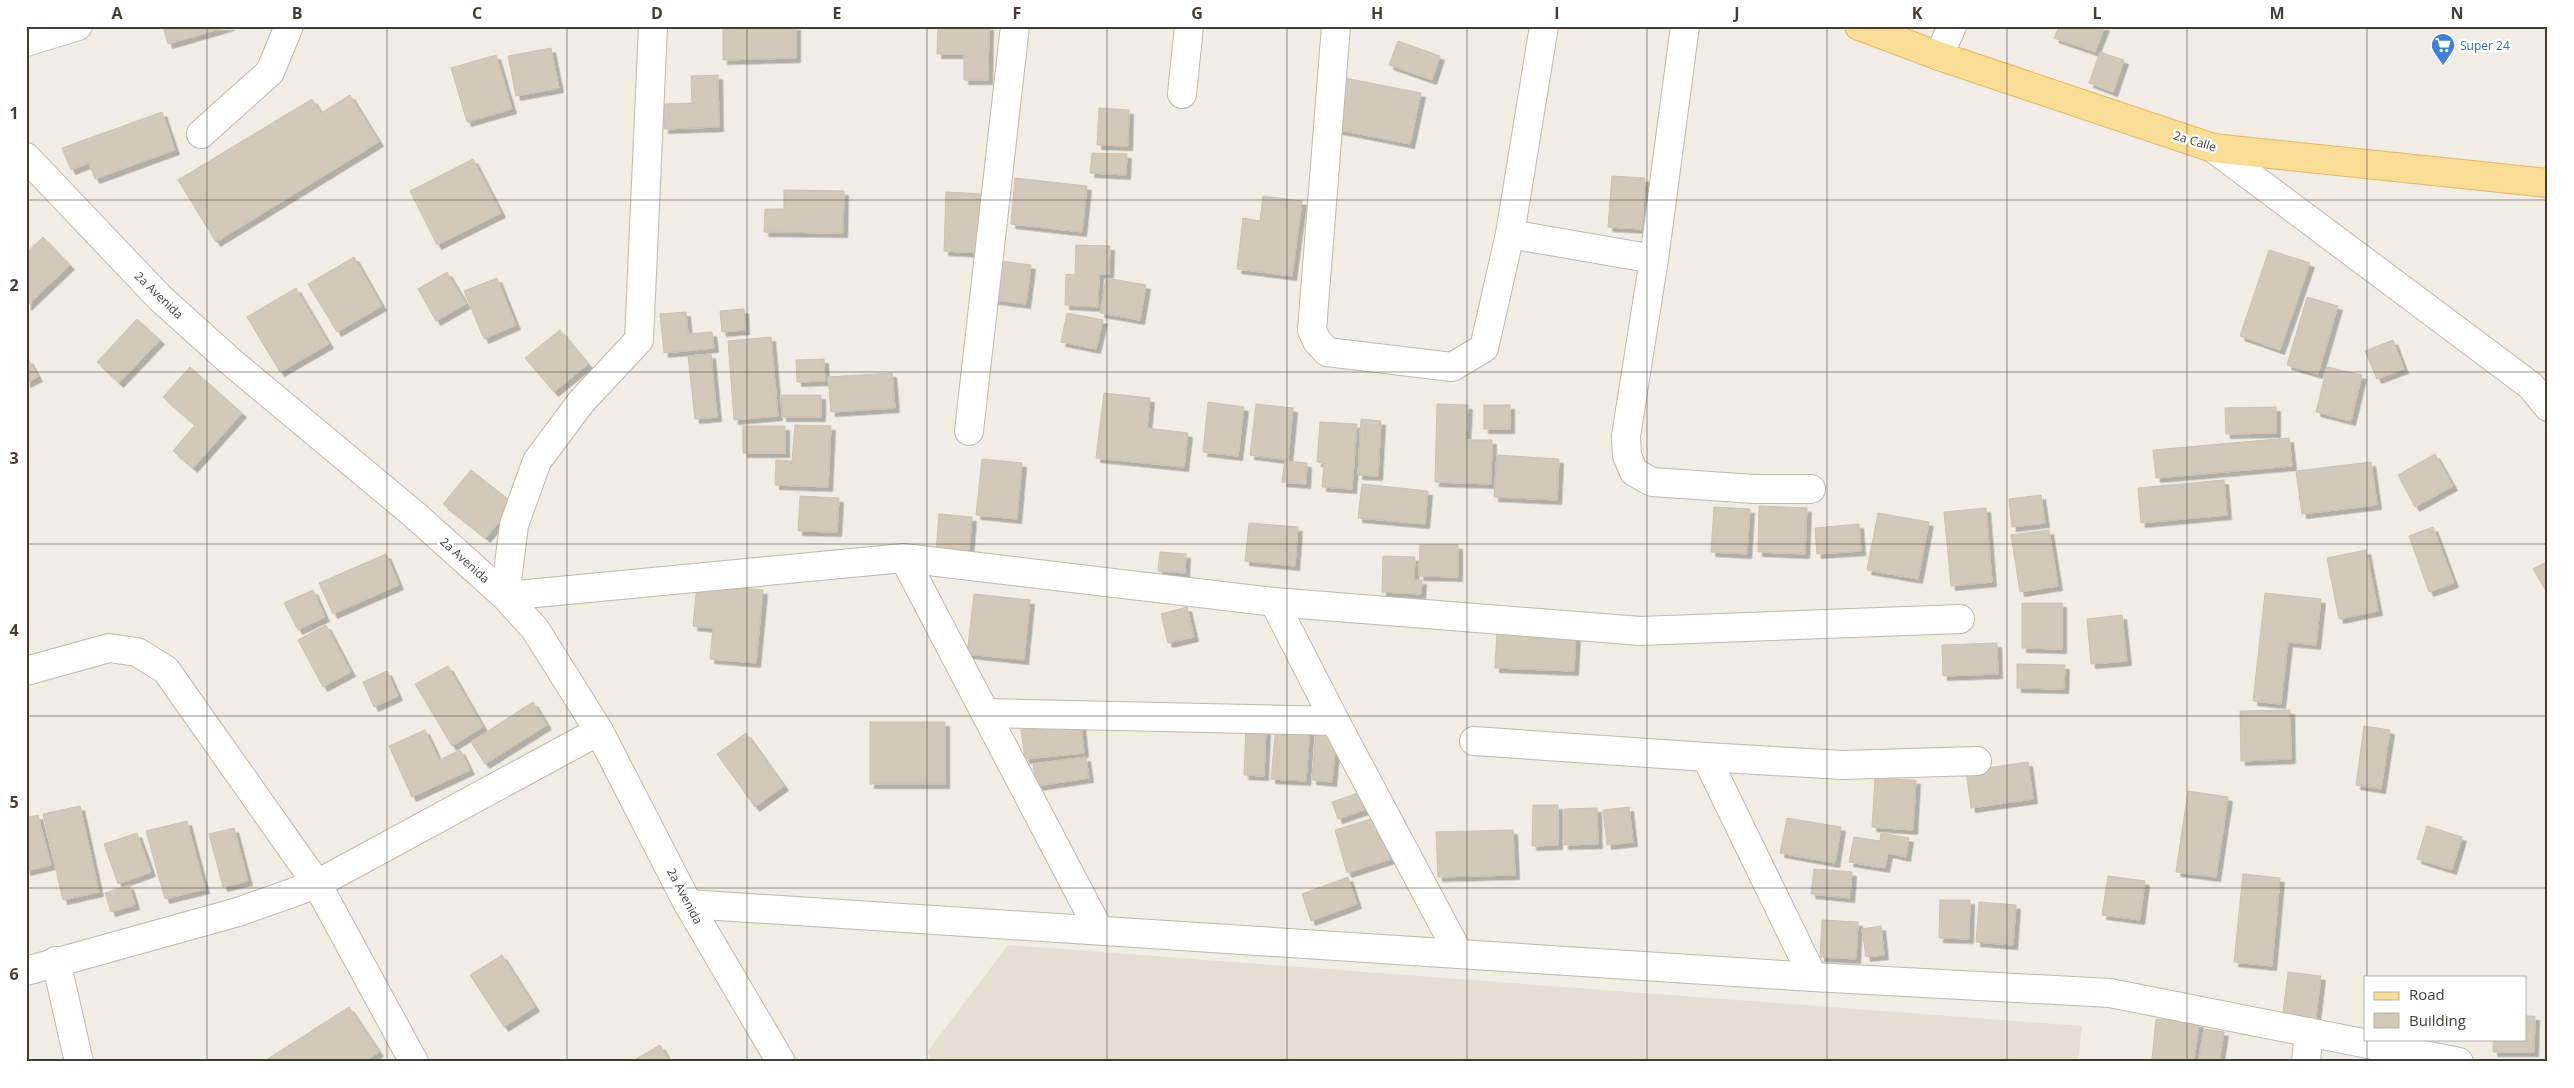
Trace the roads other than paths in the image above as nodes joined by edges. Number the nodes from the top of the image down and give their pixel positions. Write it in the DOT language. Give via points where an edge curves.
graph roads {
  1 [pos="78,26"];
  2 [pos="288,26"];
  3 [pos="653,26"];
  4 [pos="1016,26"];
  5 [pos="1189,26"];
  6 [pos="1336,26"];
  7 [pos="1544,26"];
  8 [pos="1684,26"];
  9 [pos="1859,26"];
  10 [pos="1952,26"];
  11 [pos="26,42"];
  12 [pos="1939,56"];
  13 [pos="1182,94"];
  14 [pos="201,134"];
  15 [pos="2213,148"];
  16 [pos="26,157"];
  17 [pos="2548,183"];
  18 [pos="1510,234"];
  19 [pos="1654,260"];
  20 [pos="2548,407"];
  21 [pos="969,431"];
  22 [pos="1811,489"];
  23 [pos="904,558"];
  24 [pos="505,596"];
  25 [pos="1274,602"];
  26 [pos="1960,619"];
  27 [pos="26,671"];
  28 [pos="986,713"];
  29 [pos="1335,721"];
  30 [pos="599,730"];
  31 [pos="1474,741"];
  32 [pos="1706,756"];
  33 [pos="1976,761"];
  34 [pos="318,884"];
  35 [pos="688,904"];
  36 [pos="1099,930"];
  37 [pos="1459,954"];
  38 [pos="56,961"];
  39 [pos="26,971"];
  40 [pos="1813,977"];
  41 [pos="2308,1032"];
  42 [pos="79,1062"];
  43 [pos="414,1062"];
  44 [pos="781,1062"];
  45 [pos="2306,1062"];
  46 [pos="2459,1062"];
  1 -- 11 [label="street"];
  2 -- 14 [label="street" via="270,72"];
  3 -- 24 [label="street" via="639,340 581,402 537,461 514,525"];
  4 -- 21 [label="street"];
  5 -- 13 [label="street"];
  6 -- 18 [label="street" via="1312,330 1317,341 1327,352 1452,367 1465,361 1484,348"];
  7 -- 18 [label="street"];
  8 -- 19 [label="street"];
  9 -- 12 [label="main road, 2a Calle"];
  10 -- 12 [label="street"];
  12 -- 15 [label="main road, 2a Calle"];
  15 -- 17 [label="main road, 2a Calle"];
  15 -- 20 [label="street" via="2531,386"];
  16 -- 24 [label="street, 2a Avenida" via="160,298"];
  18 -- 19 [label="street"];
  19 -- 22 [label="street" via="1626,436 1627,456 1634,472 1652,482 1754,489"];
  23 -- 24 [label="street"];
  23 -- 25 [label="street"];
  23 -- 28 [label="street"];
  24 -- 30 [label="street, 2a Avenida" via="535,629"];
  25 -- 26 [label="street" via="1640,631"];
  25 -- 29 [label="street"];
  27 -- 34 [label="street" via="109,648 137,652 166,670"];
  28 -- 29 [label="street"];
  28 -- 36 [label="street"];
  29 -- 37 [label="street"];
  30 -- 34 [label="street"];
  30 -- 35 [label="street, 2a Avenida"];
  31 -- 32 [label="street"];
  32 -- 33 [label="street" via="1842,765"];
  32 -- 40 [label="street"];
  34 -- 38 [label="street" via="238,912"];
  34 -- 43 [label="street"];
  35 -- 36 [label="street"];
  35 -- 44 [label="street, 2a Avenida"];
  36 -- 37 [label="street"];
  37 -- 40 [label="street"];
  38 -- 39 [label="street"];
  38 -- 42 [label="street"];
  40 -- 41 [label="street" via="2110,993"];
  41 -- 45 [label="street"];
  41 -- 46 [label="street"];
}
